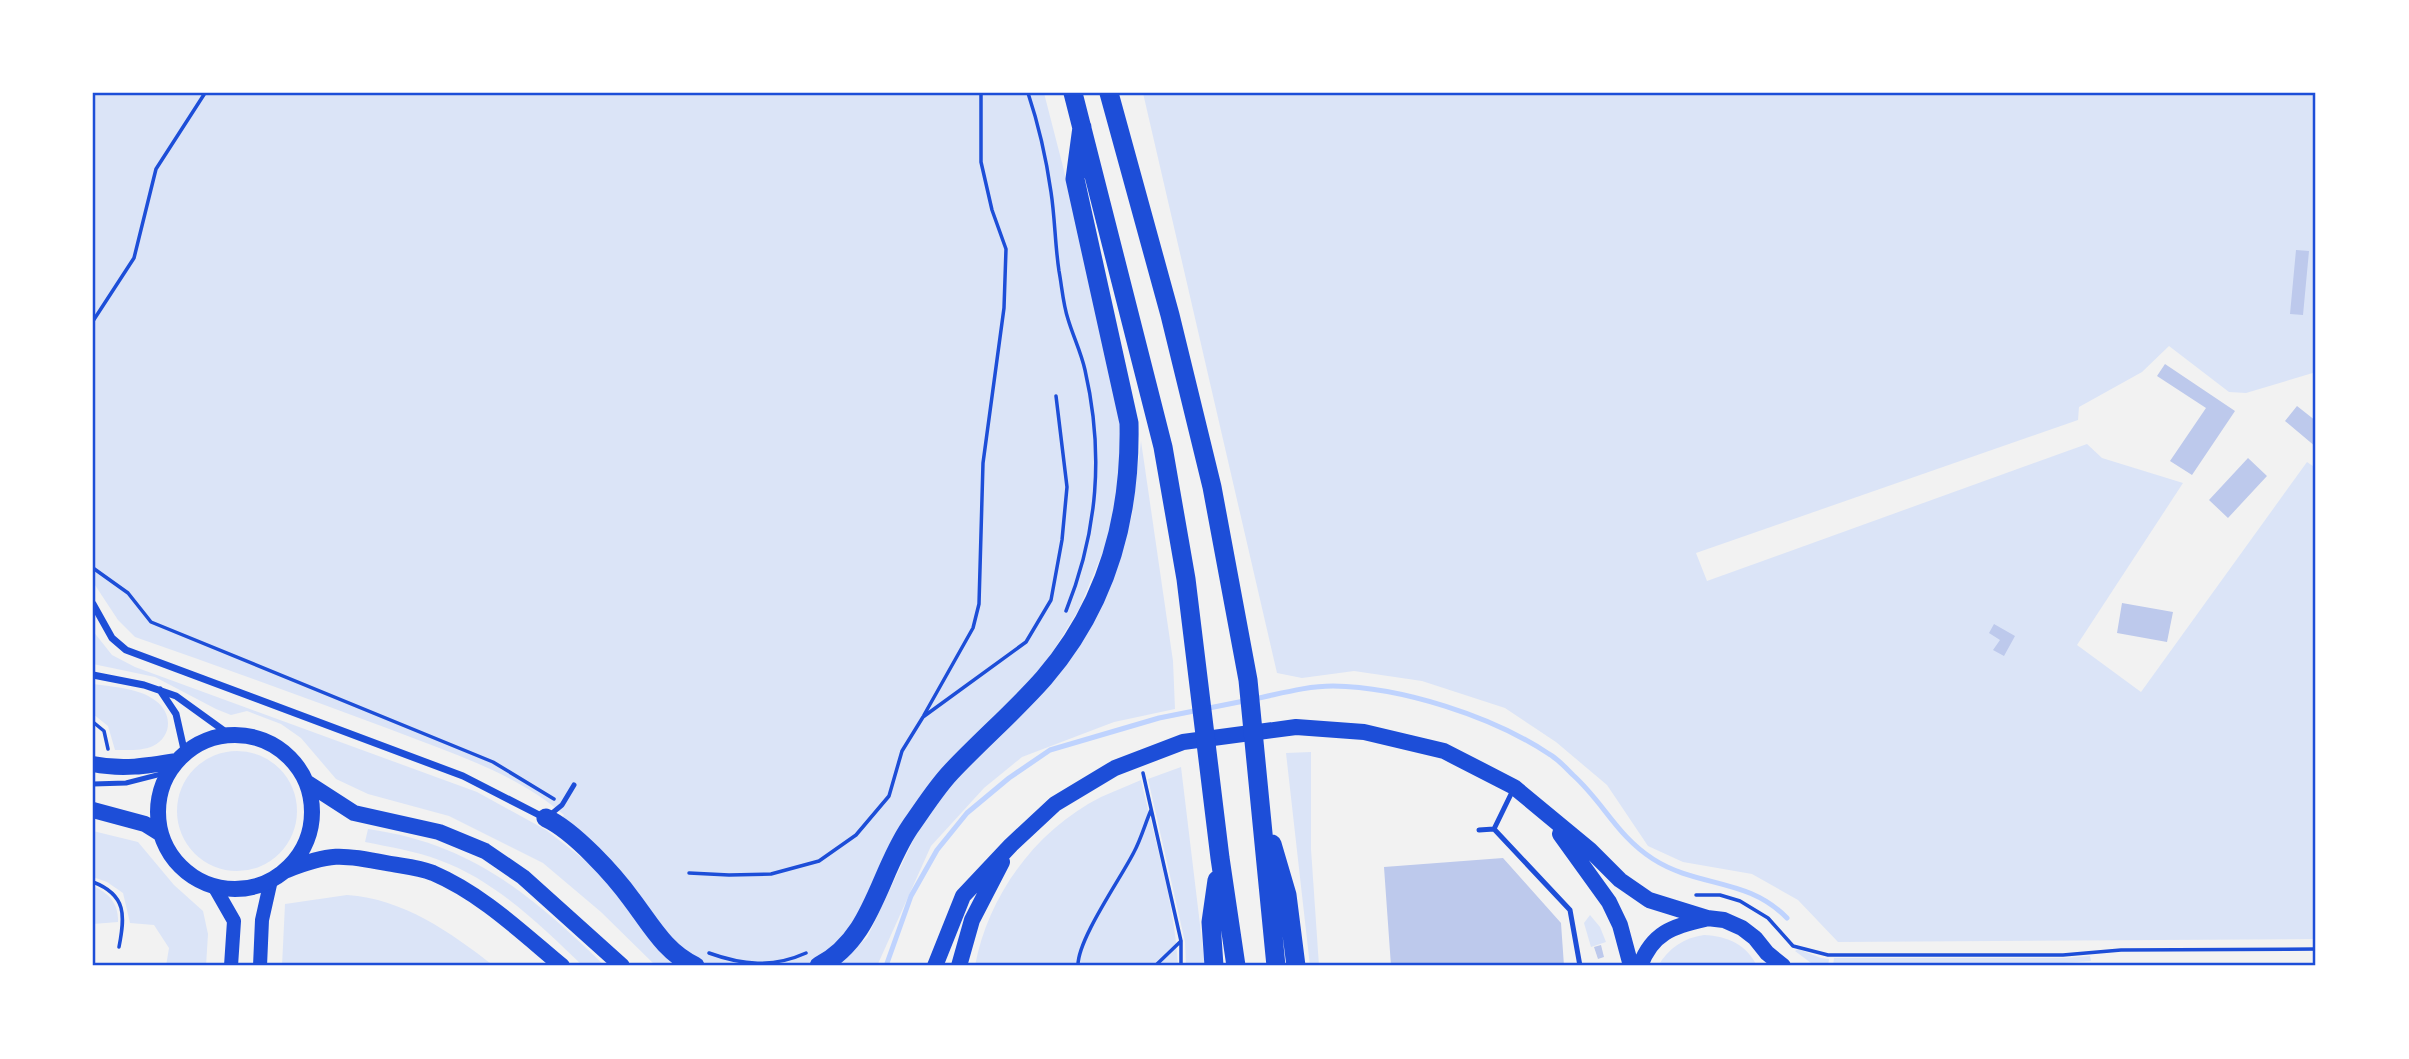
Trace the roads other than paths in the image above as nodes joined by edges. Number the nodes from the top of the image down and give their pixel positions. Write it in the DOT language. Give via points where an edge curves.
graph roads {
  1 [pos="1073,93"];
  2 [pos="1109,93"];
  3 [pos="1082,127"];
  4 [pos="93,604"];
  5 [pos="93,674"];
  6 [pos="159,689"];
  7 [pos="230,735"];
  8 [pos="177,762"];
  9 [pos="100,765"];
  10 [pos="306,782"];
  11 [pos="93,784"];
  12 [pos="574,785"];
  13 [pos="1514,787"];
  14 [pos="1259,788"];
  15 [pos="93,810"];
  16 [pos="546,818"];
  17 [pos="1549,818"];
  18 [pos="1494,829"];
  19 [pos="1479,830"];
  20 [pos="160,834"];
  21 [pos="1012,845"];
  22 [pos="1220,859"];
  23 [pos="278,875"];
  24 [pos="214,886"];
  25 [pos="1707,918"];
  26 [pos="816,957"];
  27 [pos="697,958"];
  28 [pos="1770,959"];
  29 [pos="231,966"];
  30 [pos="260,966"];
  31 [pos="562,966"];
  32 [pos="622,966"];
  33 [pos="935,966"];
  34 [pos="959,966"];
  35 [pos="1214,966"];
  36 [pos="1236,966"];
  37 [pos="1276,966"];
  38 [pos="1296,966"];
  39 [pos="1580,966"];
  40 [pos="1631,966"];
  41 [pos="1640,966"];
  42 [pos="1783,966"];
  1 -- 3 [label="highway"];
  2 -- 14 [label="highway" via="1212,487 1248,680"];
  3 -- 22 [label="highway" via="1163,447 1186,579"];
  3 -- 26 [label="highway" via="1076,179 1129,423 1126,502 1115,548 1097,594 1045,677 928,800 905,834 864,924 846,948"];
  4 -- 16 [label="street" via="112,638 126,650 463,776"];
  5 -- 6 [label="street"];
  6 -- 7 [label="street"];
  6 -- 8 [label="street" via="176,714"];
  7 -- 8 [label="main road" via="213,738"];
  7 -- 10 [label="main road" via="246,735 280,750"];
  8 -- 9 [label="main road" via="144,767"];
  8 -- 11 [label="lane" via="126,783"];
  8 -- 20 [label="main road" via="160,792"];
  10 -- 23 [label="main road" via="312,820 307,839 298,856"];
  10 -- 32 [label="main road" via="354,813 439,832 485,850 523,877"];
  12 -- 16 [label="lane" via="562,805"];
  13 -- 17 [label="main road"];
  13 -- 18 [label="lane"];
  13 -- 21 [label="main road" via="1444,751 1364,732 1296,727 1183,742 1115,768 1055,804"];
  14 -- 37 [label="highway"];
  14 -- 38 [label="highway" via="1287,895"];
  15 -- 20 [label="main road" via="145,824"];
  16 -- 27 [label="highway" via="608,870 658,938 682,960"];
  17 -- 25 [label="main road" via="1649,900"];
  17 -- 40 [label="main road" via="1609,902"];
  18 -- 19 [label="lane"];
  18 -- 39 [label="lane" via="1570,911"];
  20 -- 24 [label="main road" via="178,865"];
  21 -- 33 [label="main road" via="963,896"];
  21 -- 34 [label="main road" via="972,920"];
  22 -- 35 [label="highway" via="1211,922"];
  22 -- 36 [label="highway"];
  23 -- 24 [label="main road" via="251,887"];
  23 -- 30 [label="main road" via="262,920"];
  23 -- 31 [label="main road" via="316,858 349,855 430,872 478,898"];
  24 -- 29 [label="main road" via="234,921"];
  25 -- 28 [label="main road" via="1742,928"];
  25 -- 41 [label="main road" via="1663,932 1645,952"];
  28 -- 42 [label="main road"];
}
